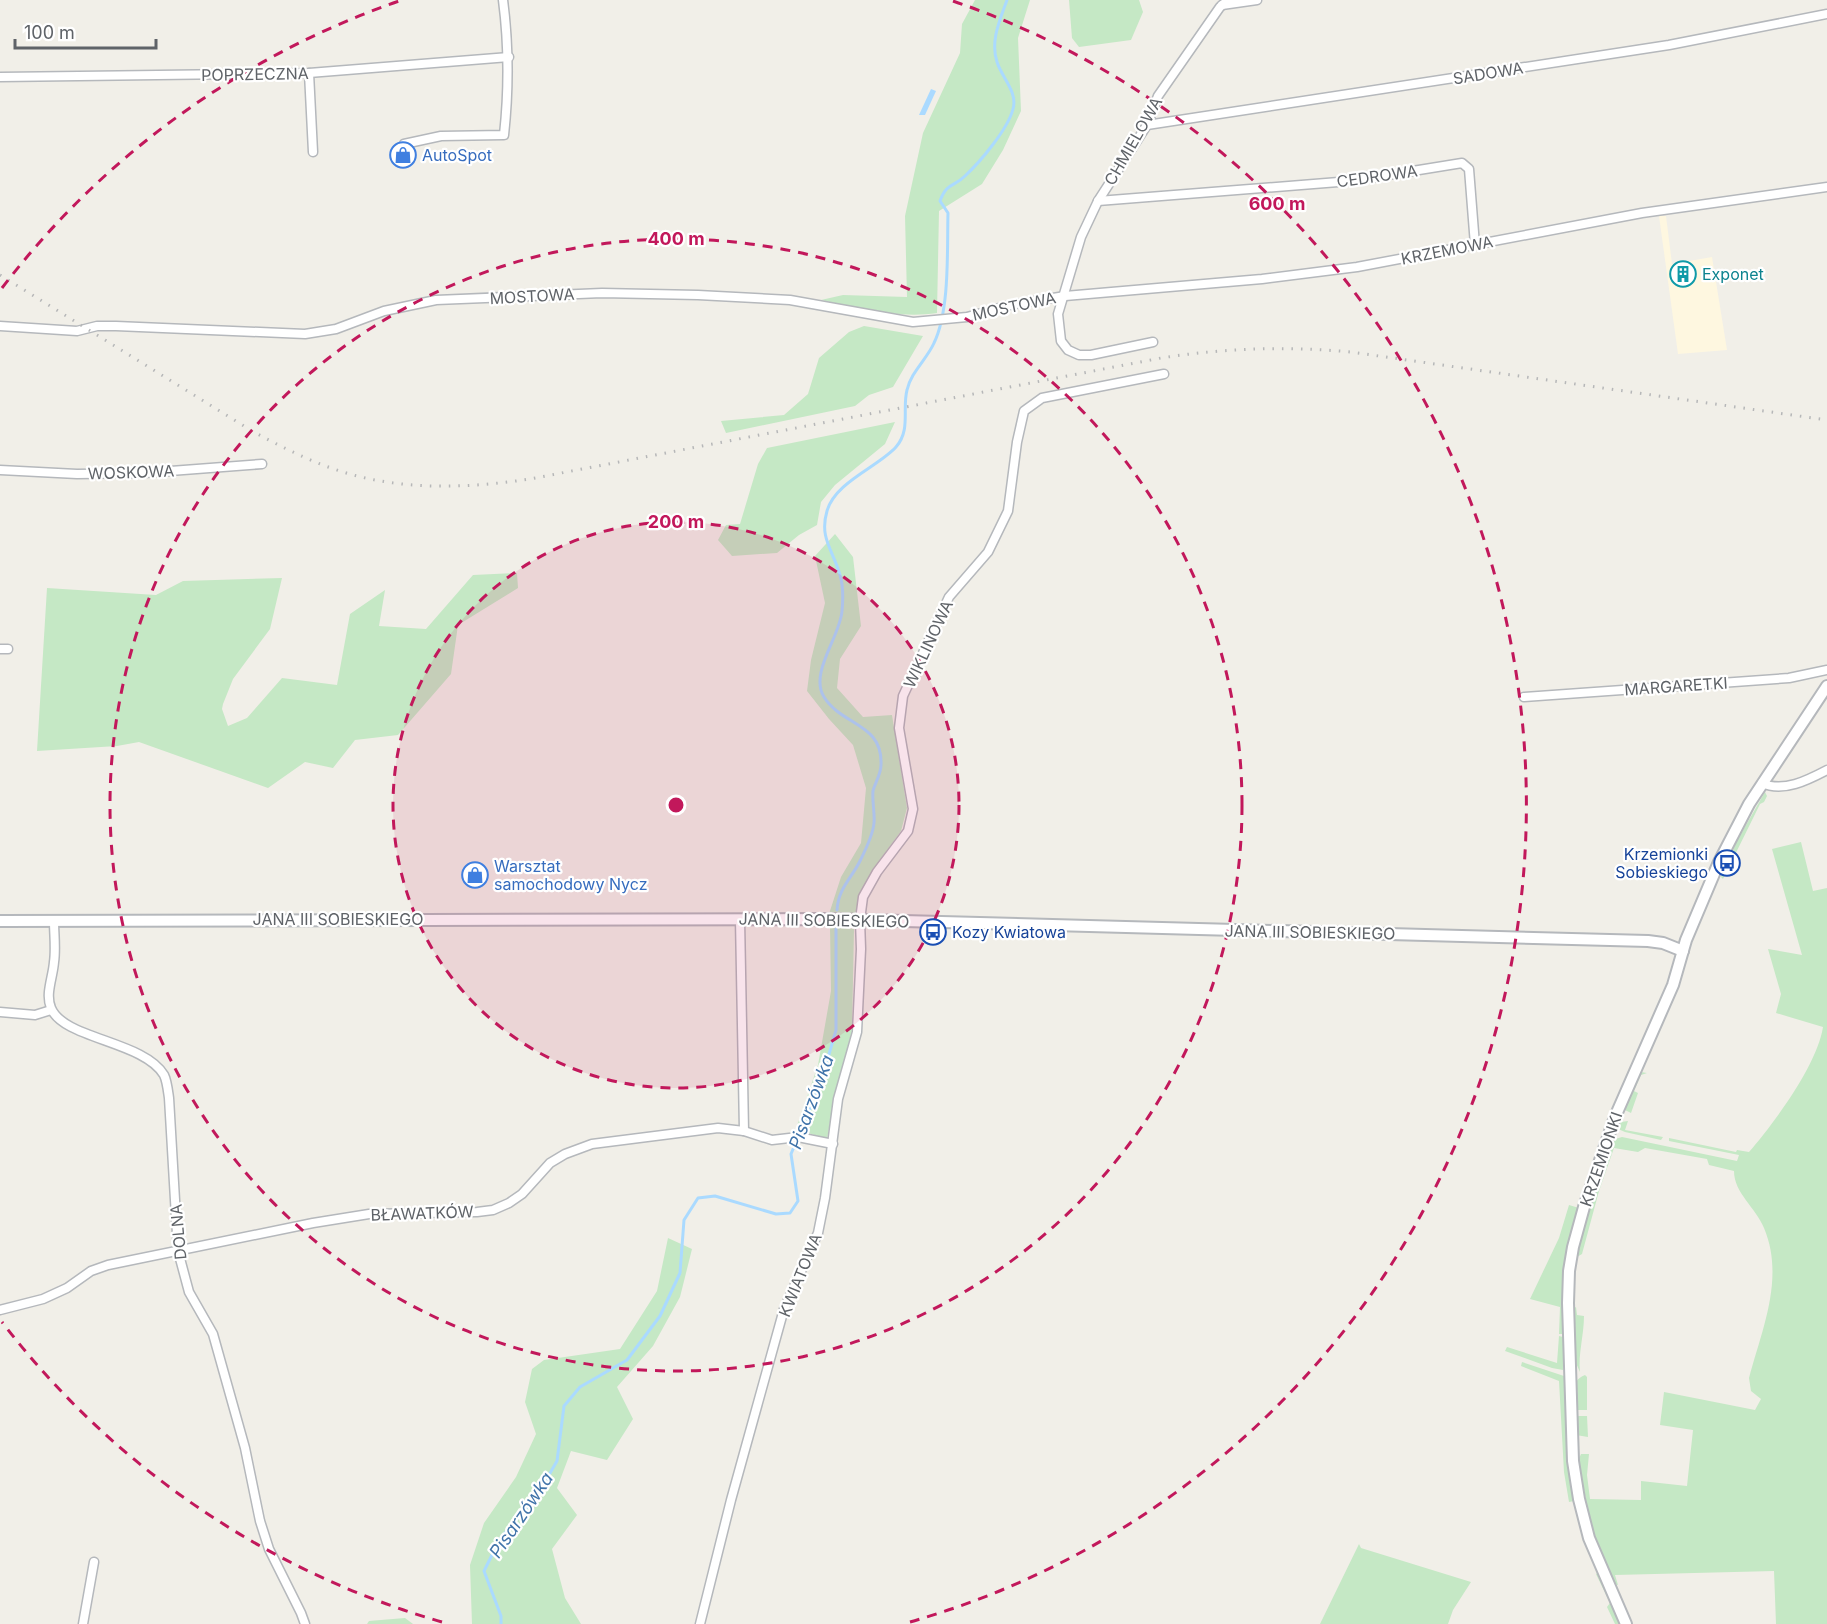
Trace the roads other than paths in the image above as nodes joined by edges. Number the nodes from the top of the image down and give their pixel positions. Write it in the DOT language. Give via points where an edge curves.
graph roads {
  1 [pos="503,0"];
  2 [pos="1257,0"];
  3 [pos="1225,2"];
  4 [pos="1827,14"];
  5 [pos="509,57"];
  6 [pos="309,73"];
  7 [pos="0,78"];
  8 [pos="1147,124"];
  9 [pos="404,144"];
  10 [pos="313,152"];
  11 [pos="1827,187"];
  12 [pos="1098,201"];
  13 [pos="1474,244"];
  14 [pos="1065,296"];
  15 [pos="0,326"];
  16 [pos="1153,342"];
  17 [pos="1164,374"];
  18 [pos="262,464"];
  19 [pos="0,470"];
  20 [pos="1827,670"];
  21 [pos="1827,686"];
  22 [pos="1524,697"];
  23 [pos="1827,770"];
  24 [pos="1762,783"];
  25 [pos="740,919"];
  26 [pos="860,920"];
  27 [pos="0,921"];
  28 [pos="54,921"];
  29 [pos="1683,951"];
  30 [pos="51,1010"];
  31 [pos="0,1012"];
  32 [pos="744,1131"];
  33 [pos="833,1144"];
  34 [pos="178,1251"];
  35 [pos="0,1310"];
  36 [pos="94,1562"];
  37 [pos="83,1624"];
  38 [pos="305,1624"];
  39 [pos="700,1624"];
  40 [pos="1626,1624"];
  1 -- 5 [label="street"];
  2 -- 3 [label="street"];
  3 -- 8 [label="street, CHMIELOWA" via="1158,96"];
  4 -- 8 [label="street, SADOWA" via="1669,45"];
  5 -- 6 [label="street, POPRZECZNA"];
  5 -- 9 [label="street" via="504,135 441,136"];
  6 -- 7 [label="street, POPRZECZNA"];
  6 -- 10 [label="street"];
  8 -- 12 [label="street, CHMIELOWA"];
  11 -- 13 [label="street, KRZEMOWA" via="1642,213"];
  12 -- 13 [label="street, CEDROWA" via="1351,181 1462,163 1469,169"];
  12 -- 14 [label="street, CHMIELOWA" via="1082,237"];
  13 -- 14 [label="street, KRZEMOWA" via="1358,267"];
  14 -- 15 [label="street, MOSTOWA" via="967,316 913,322 789,300 602,293 436,300 305,334 116,326 77,331"];
  14 -- 16 [label="street" via="1058,314 1061,341 1068,350 1091,355"];
  17 -- 26 [label="street, WIKLINOWA" via="1042,398 1024,411 1008,511 988,552 949,597 903,696 899,728 913,809 908,831 863,897"];
  18 -- 19 [label="street, WOSKOWA" via="144,473"];
  20 -- 22 [label="street, MARGARETKI" via="1789,678"];
  21 -- 24 [label="street, KRZEMIONKI"];
  23 -- 24 [label="street" via="1782,787"];
  24 -- 29 [label="street, KRZEMIONKI" via="1727,844"];
  25 -- 26 [label="street, JANA III SOBIESKIEGO"];
  25 -- 28 [label="street, JANA III SOBIESKIEGO"];
  25 -- 32 [label="street"];
  26 -- 29 [label="street, JANA III SOBIESKIEGO" via="1648,941"];
  26 -- 33 [label="street, KWIATOWA" via="857,1032 838,1099"];
  27 -- 28 [label="street, JANA III SOBIESKIEGO"];
  28 -- 30 [label="street" via="55,961 48,997"];
  29 -- 40 [label="street, KRZEMIONKI" via="1673,985 1606,1142 1575,1236 1568,1284 1572,1446 1578,1490 1589,1538"];
  30 -- 31 [label="street" via="35,1015"];
  30 -- 34 [label="street, DOLNA" via="72,1027 145,1057 164,1075 169,1098"];
  32 -- 33 [label="street, BŁAWATKÓW" via="772,1140 798,1137"];
  32 -- 34 [label="street, BŁAWATKÓW" via="690,1130 592,1144 550,1163 522,1194 494,1210 369,1214"];
  33 -- 39 [label="street, KWIATOWA" via="818,1233 784,1309"];
  34 -- 35 [label="street, BŁAWATKÓW" via="108,1265 43,1299"];
  34 -- 38 [label="street, DOLNA" via="189,1292 213,1334 268,1550"];
  36 -- 37 [label="street"];
}
